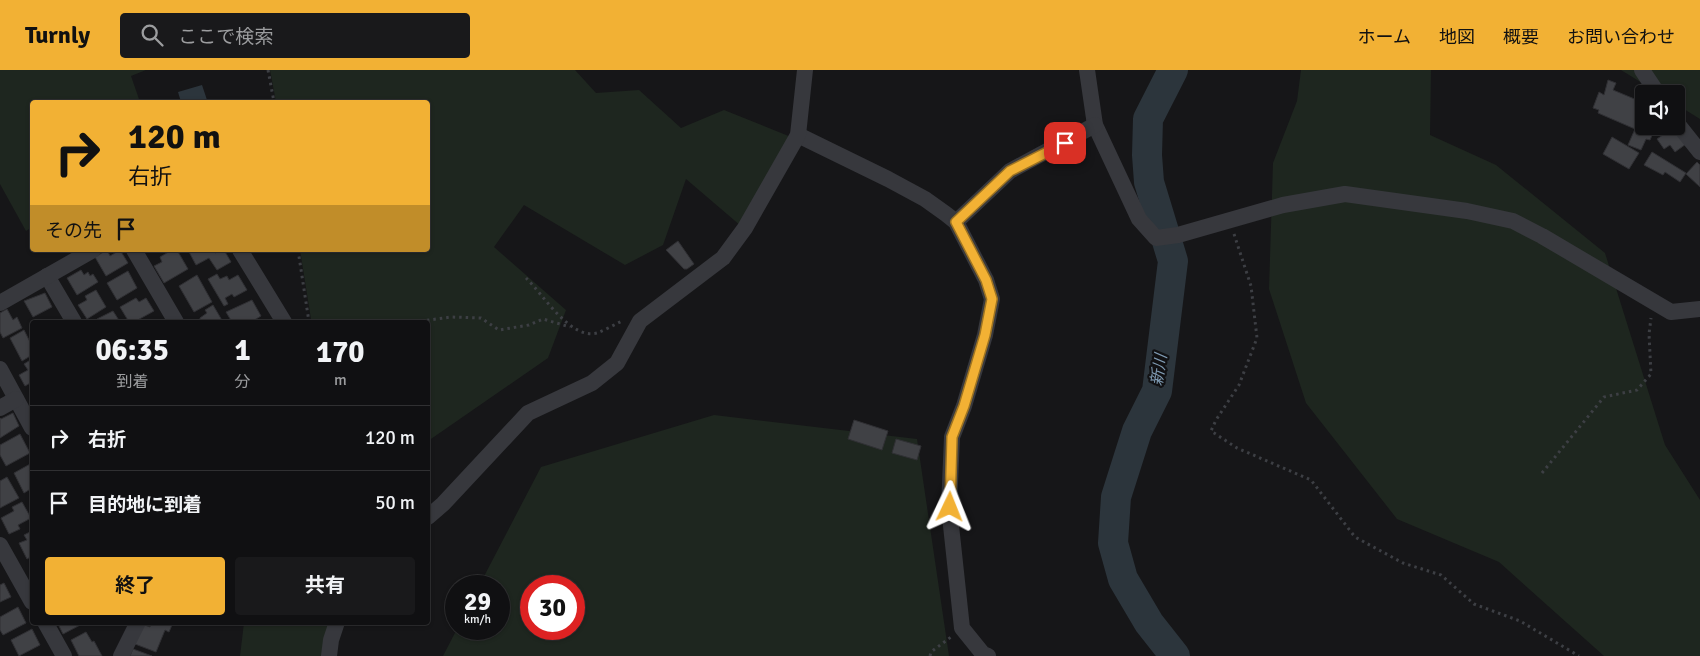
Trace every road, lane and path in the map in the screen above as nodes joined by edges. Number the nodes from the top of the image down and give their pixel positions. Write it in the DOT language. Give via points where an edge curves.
graph roads {
  1 [pos="268,70"];
  2 [pos="805,70"];
  3 [pos="1087,70"];
  4 [pos="1642,70"];
  5 [pos="1652,85"];
  6 [pos="274,100"];
  7 [pos="1095,125"];
  8 [pos="1685,133"];
  9 [pos="798,135"];
  10 [pos="1700,152"];
  11 [pos="1229,220"];
  12 [pos="956,222"];
  13 [pos="90,252"];
  14 [pos="135,252"];
  15 [pos="241,252"];
  16 [pos="298,252"];
  17 [pos="48,276"];
  18 [pos="526,278"];
  19 [pos="0,303"];
  20 [pos="1654,303"];
  21 [pos="1700,309"];
  22 [pos="630,317"];
  23 [pos="73,320"];
  24 [pos="175,320"];
  25 [pos="284,320"];
  26 [pos="309,320"];
  27 [pos="429,320"];
  28 [pos="571,327"];
  29 [pos="0,369"];
  30 [pos="16,399"];
  31 [pos="0,408"];
  32 [pos="30,424"];
  33 [pos="1542,473"];
  34 [pos="430,515"];
  35 [pos="0,545"];
  36 [pos="30,598"];
  37 [pos="47,625"];
  38 [pos="136,625"];
  39 [pos="336,625"];
  40 [pos="962,628"];
  41 [pos="64,656"];
  42 [pos="120,656"];
  43 [pos="329,656"];
  44 [pos="930,656"];
  45 [pos="988,656"];
  46 [pos="1579,656"];
  1 -- 6 [label="path"];
  2 -- 9 [label="street"];
  3 -- 7 [label="street"];
  4 -- 5 [label="street"];
  7 -- 11 [label="street" via="1139,219 1156,238 1178,236"];
  7 -- 12 [label="street" via="1010,171"];
  8 -- 10 [label="street"];
  9 -- 12 [label="street" via="925,199"];
  9 -- 34 [label="street" via="745,228 723,258 640,321 617,363 598,378 528,413"];
  11 -- 20 [label="street" via="1283,205 1346,194 1467,211 1513,221"];
  11 -- 46 [label="path" via="1251,286 1257,338 1240,384 1211,431 1237,448 1311,480 1355,536 1403,563 1441,575 1474,604 1520,621"];
  12 -- 40 [label="street" via="986,280 992,299 985,335 952,437 950,507"];
  13 -- 17 [label="street"];
  14 -- 24 [label="street"];
  15 -- 25 [label="street"];
  16 -- 26 [label="path"];
  17 -- 19 [label="street"];
  17 -- 23 [label="street"];
  18 -- 28 [label="path"];
  20 -- 21 [label="street" via="1671,312"];
  20 -- 33 [label="path" via="1649,334 1651,374 1637,390 1604,397"];
  22 -- 28 [label="path" via="596,333 581,333"];
  27 -- 28 [label="path" via="481,318 499,330 529,326 544,319"];
  29 -- 30 [label="street"];
  30 -- 31 [label="street"];
  30 -- 32 [label="street"];
  35 -- 36 [label="street"];
  37 -- 41 [label="street"];
  38 -- 42 [label="street"];
  39 -- 43 [label="street"];
  40 -- 44 [label="path"];
  40 -- 45 [label="street"];
}
